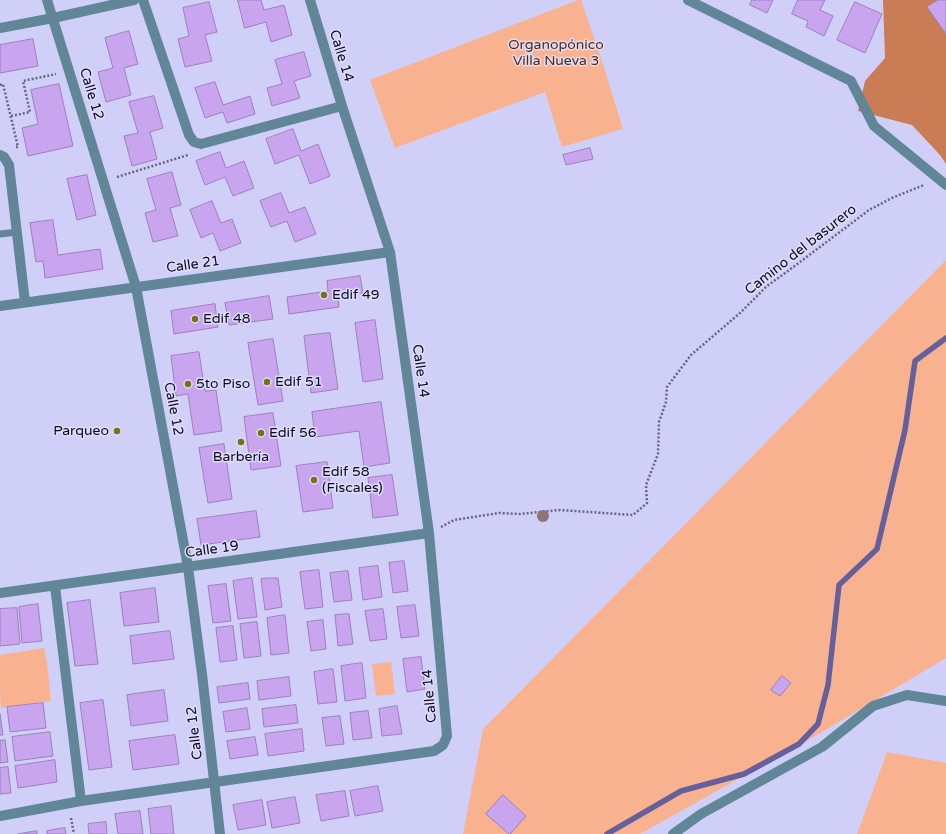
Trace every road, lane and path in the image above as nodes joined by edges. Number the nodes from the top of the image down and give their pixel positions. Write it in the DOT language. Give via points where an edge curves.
graph roads {
  1 [pos="46,0"];
  2 [pos="134,0"];
  3 [pos="143,0"];
  4 [pos="310,0"];
  5 [pos="688,0"];
  6 [pos="52,18"];
  7 [pos="0,28"];
  8 [pos="69,71"];
  9 [pos="0,84"];
  10 [pos="342,106"];
  11 [pos="11,116"];
  12 [pos="200,144"];
  13 [pos="12,148"];
  14 [pos="0,156"];
  15 [pos="938,178"];
  16 [pos="103,181"];
  17 [pos="946,185"];
  18 [pos="17,232"];
  19 [pos="0,234"];
  20 [pos="390,252"];
  21 [pos="136,287"];
  22 [pos="25,302"];
  23 [pos="0,306"];
  24 [pos="429,533"];
  25 [pos="188,567"];
  26 [pos="54,586"];
  27 [pos="0,593"];
  28 [pos="946,701"];
  29 [pos="215,783"];
  30 [pos="81,801"];
  31 [pos="0,816"];
  32 [pos="220,834"];
  33 [pos="673,834"];
  1 -- 6 [label="street, Calle 12"];
  2 -- 6 [label="street"];
  3 -- 12 [label="street" via="189,135 194,142"];
  4 -- 10 [label="street, Calle 14"];
  5 -- 15 [label="street" via="851,81 874,126"];
  6 -- 7 [label="street"];
  6 -- 8 [label="street, Calle 12"];
  8 -- 11 [label="path" via="23,81 30,112"];
  8 -- 16 [label="street, Calle 12"];
  9 -- 11 [label="path" via="4,84"];
  10 -- 12 [label="street"];
  10 -- 20 [label="street, Calle 14"];
  11 -- 13 [label="path" via="18,147"];
  12 -- 16 [label="path" via="197,153"];
  14 -- 18 [label="street" via="4,157 9,165"];
  15 -- 17 [label="street"];
  15 -- 24 [label="path, Camino del basurero" via="869,210 766,286 740,313 691,355 667,387 666,402 659,422 658,454 646,485 648,503 633,515 560,510 520,514 499,512 454,520"];
  16 -- 21 [label="street, Calle 12"];
  18 -- 19 [label="lane"];
  18 -- 22 [label="street"];
  20 -- 21 [label="street, Calle 21"];
  20 -- 24 [label="street, Calle 14"];
  21 -- 22 [label="street, Calle 21"];
  21 -- 25 [label="street, Calle 12"];
  22 -- 23 [label="street, Calle 21"];
  24 -- 25 [label="street, Calle 19"];
  24 -- 29 [label="street, Calle 14" via="447,736 443,745 434,751"];
  25 -- 26 [label="street, Calle 19"];
  25 -- 29 [label="street, Calle 12"];
  26 -- 27 [label="street, Calle 19"];
  26 -- 30 [label="street"];
  28 -- 33 [label="street" via="907,695 873,706 822,747 701,814"];
  29 -- 30 [label="street"];
  29 -- 32 [label="street, Calle 12"];
  30 -- 31 [label="street"];
}
